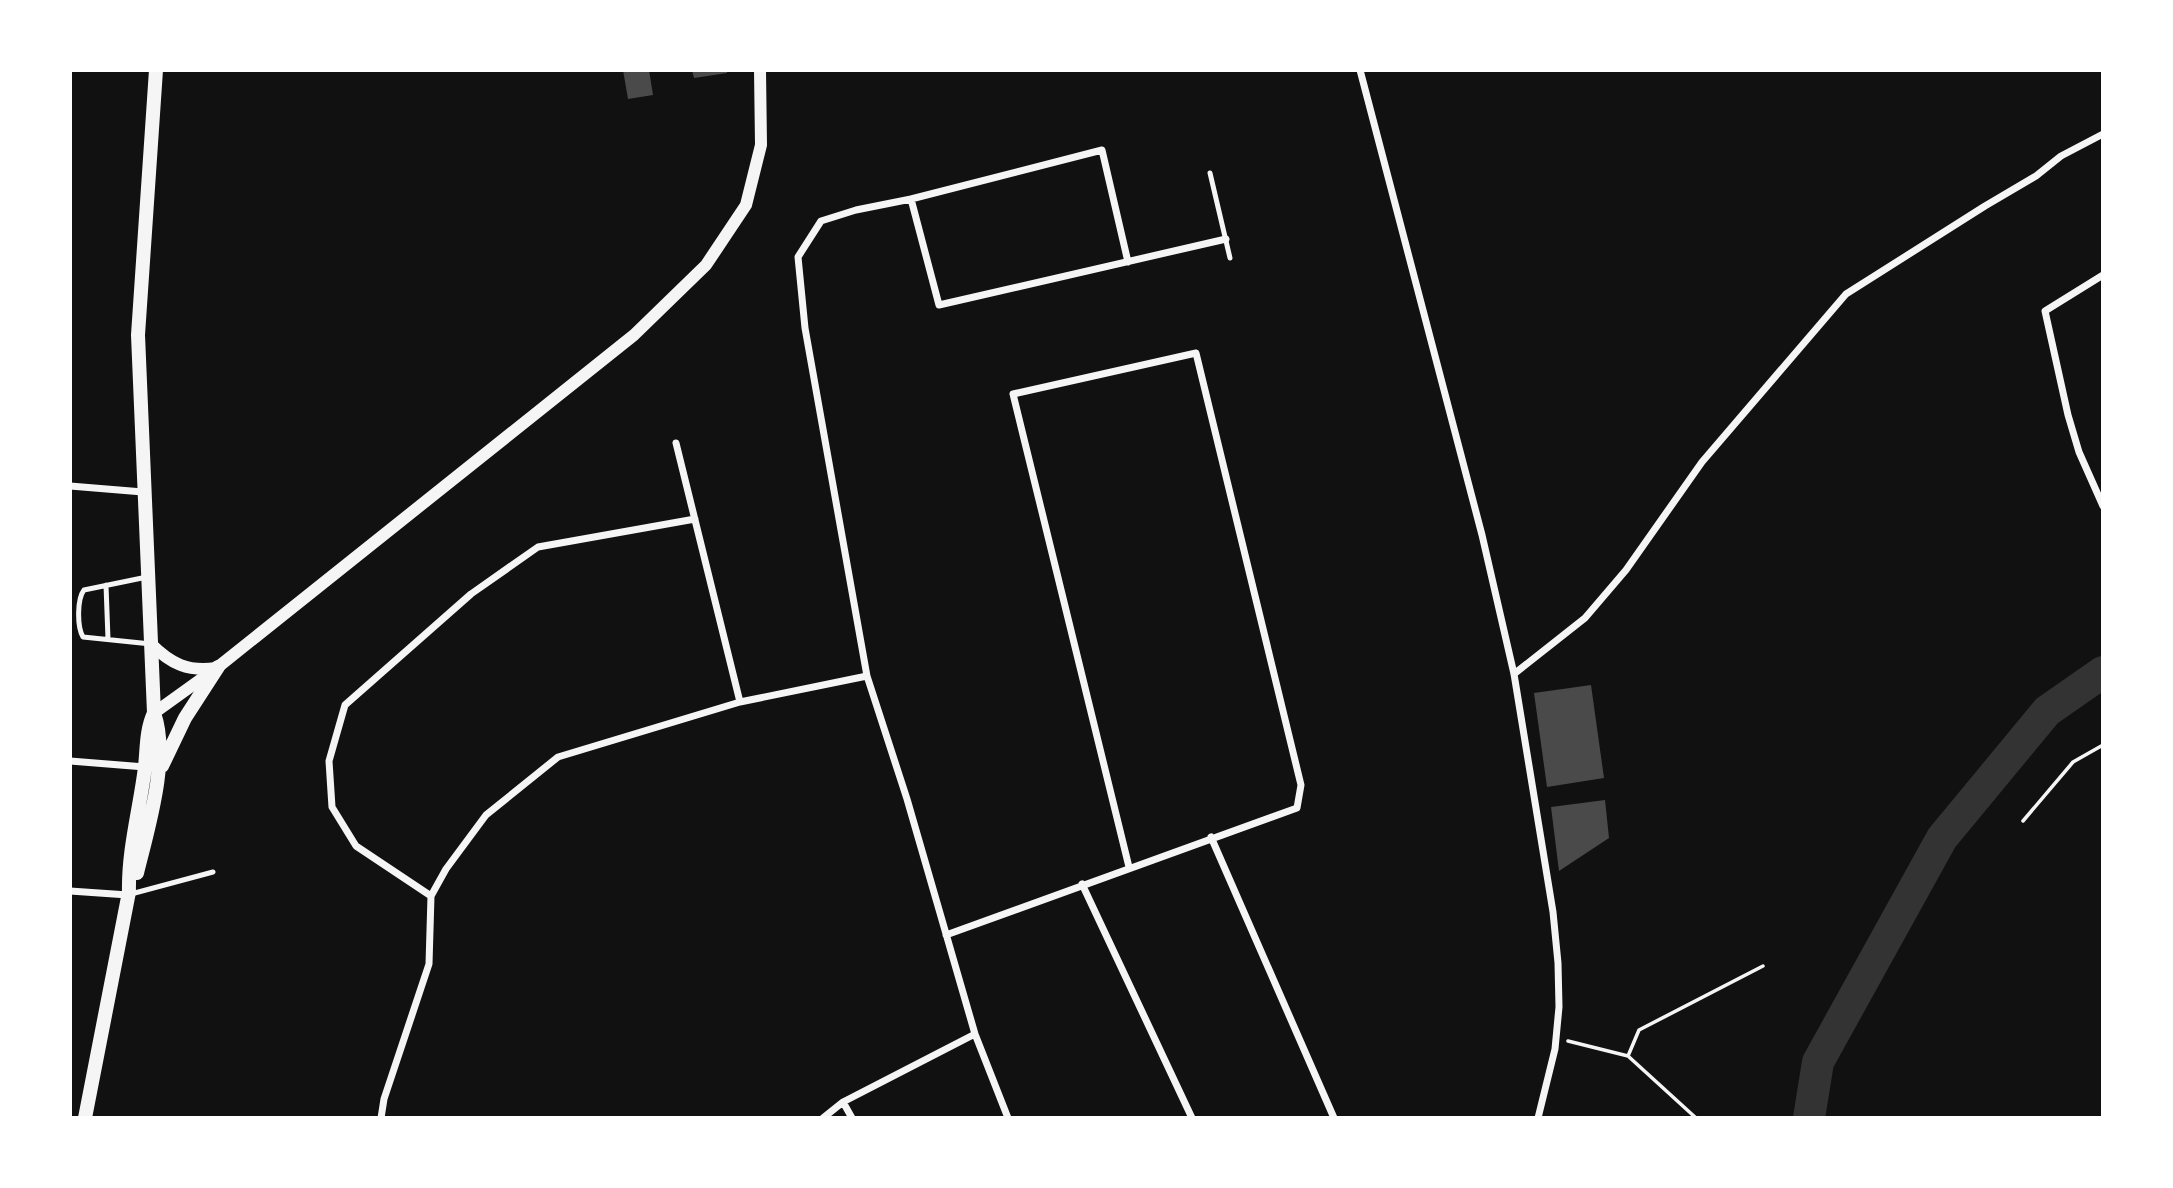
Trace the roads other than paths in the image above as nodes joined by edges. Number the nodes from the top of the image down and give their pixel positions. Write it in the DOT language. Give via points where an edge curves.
graph roads {
  1 [pos="156,70"];
  2 [pos="760,70"];
  3 [pos="1360,70"];
  4 [pos="2103,134"];
  5 [pos="1210,173"];
  6 [pos="911,199"];
  7 [pos="1226,239"];
  8 [pos="1230,258"];
  9 [pos="1128,262"];
  10 [pos="2103,275"];
  11 [pos="676,443"];
  12 [pos="70,486"];
  13 [pos="143,492"];
  14 [pos="2103,506"];
  15 [pos="695,519"];
  16 [pos="147,577"];
  17 [pos="106,585"];
  18 [pos="108,639"];
  19 [pos="151,644"];
  20 [pos="218,667"];
  21 [pos="1514,674"];
  22 [pos="867,676"];
  23 [pos="740,702"];
  24 [pos="154,713"];
  25 [pos="70,761"];
  26 [pos="145,767"];
  27 [pos="157,780"];
  28 [pos="1211,837"];
  29 [pos="1129,867"];
  30 [pos="213,872"];
  31 [pos="1082,884"];
  32 [pos="70,891"];
  33 [pos="129,893"];
  34 [pos="431,896"];
  35 [pos="946,935"];
  36 [pos="975,1034"];
  37 [pos="843,1102"];
  38 [pos="85,1118"];
  39 [pos="382,1118"];
  40 [pos="822,1118"];
  41 [pos="852,1118"];
  42 [pos="1008,1118"];
  43 [pos="1192,1118"];
  44 [pos="1334,1118"];
  45 [pos="1538,1118"];
  1 -- 13 [label="main road" via="138,335"];
  2 -- 20 [label="street" via="761,145 746,205 706,265 634,335"];
  3 -- 21 [label="street"];
  4 -- 21 [label="street" via="1846,294 1702,462 1626,570 1585,618"];
  5 -- 7 [label="lane"];
  6 -- 9 [label="street" via="939,305"];
  6 -- 9 [label="street" via="1102,150"];
  6 -- 22 [label="street" via="821,221 798,257 805,328"];
  7 -- 8 [label="lane"];
  7 -- 9 [label="street"];
  10 -- 14 [label="street" via="2045,311 2079,452"];
  11 -- 15 [label="street"];
  12 -- 13 [label="street"];
  13 -- 16 [label="main road"];
  15 -- 23 [label="street"];
  15 -- 34 [label="street" via="538,547 471,594 345,705 329,761 332,807 355,846"];
  16 -- 17 [label="lane"];
  16 -- 19 [label="main road"];
  17 -- 18 [label="lane"];
  17 -- 18 [label="lane" via="81,593 80,631 83,637"];
  18 -- 19 [label="lane"];
  19 -- 20 [label="street" via="181,667"];
  19 -- 24 [label="main road"];
  20 -- 24 [label="street"];
  20 -- 27 [label="main road" via="170,746"];
  21 -- 45 [label="street" via="1559,963 1556,1038"];
  22 -- 23 [label="street"];
  22 -- 35 [label="street"];
  23 -- 34 [label="street" via="558,757 486,815"];
  24 -- 26 [label="main road"];
  24 -- 27 [label="main road" via="160,731"];
  25 -- 26 [label="street"];
  26 -- 33 [label="main road" via="128,872"];
  27 -- 33 [label="main road"];
  28 -- 29 [label="street"];
  28 -- 29 [label="street" via="1297,808 1301,785 1196,353 1013,394"];
  28 -- 44 [label="street"];
  29 -- 31 [label="street"];
  30 -- 33 [label="lane"];
  31 -- 35 [label="street"];
  31 -- 43 [label="street"];
  32 -- 33 [label="street"];
  33 -- 38 [label="main road"];
  34 -- 39 [label="street" via="429,964 384,1098"];
  35 -- 36 [label="street"];
  36 -- 37 [label="street"];
  36 -- 42 [label="street"];
  37 -- 40 [label="street"];
  37 -- 41 [label="street"];
}
